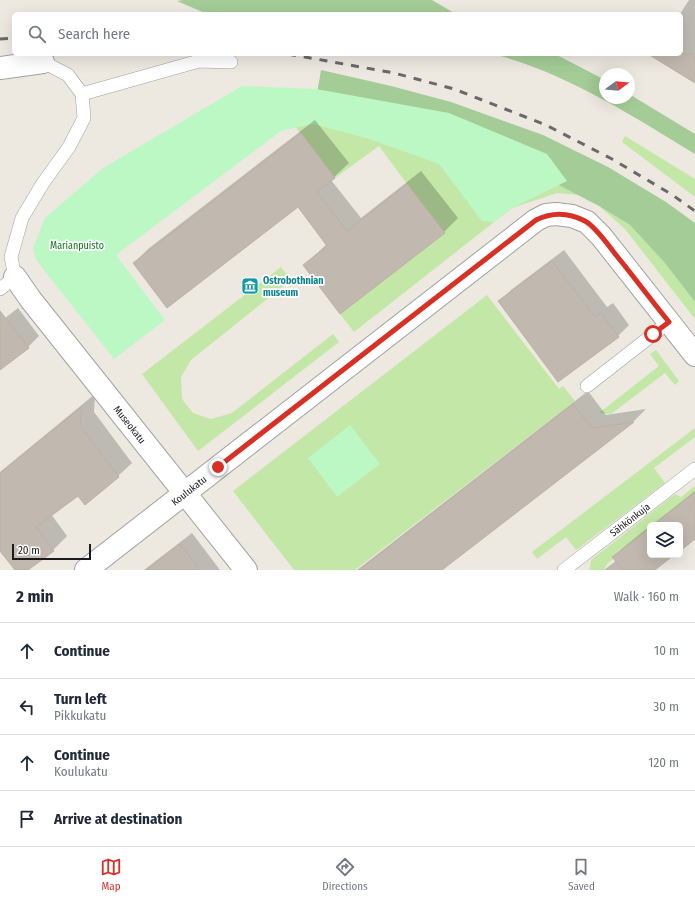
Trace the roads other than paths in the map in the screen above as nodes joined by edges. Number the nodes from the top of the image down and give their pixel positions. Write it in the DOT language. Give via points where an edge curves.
graph roads {
  1 [pos="43,62"];
  2 [pos="231,62"];
  3 [pos="0,68"];
  4 [pos="82,94"];
  5 [pos="8,283"];
  6 [pos="669,322"];
  7 [pos="695,355"];
  8 [pos="587,386"];
  9 [pos="695,469"];
  10 [pos="184,493"];
  11 [pos="86,570"];
  12 [pos="246,570"];
  13 [pos="564,570"];
  1 -- 3 [label="street"];
  1 -- 4 [label="lane" via="68,75"];
  2 -- 4 [label="lane" via="199,61"];
  4 -- 5 [label="lane" via="84,118 69,146 22,218 11,257"];
  5 -- 10 [label="street, Museokatu" via="36,306"];
  6 -- 7 [label="street, Koulukatu"];
  6 -- 8 [label="lane"];
  6 -- 10 [label="street, Koulukatu" via="587,222 572,216 546,215 536,220"];
  9 -- 13 [label="lane, Sähkönkuja"];
  10 -- 11 [label="street, Koulukatu"];
  10 -- 12 [label="street, Museokatu"];
}
